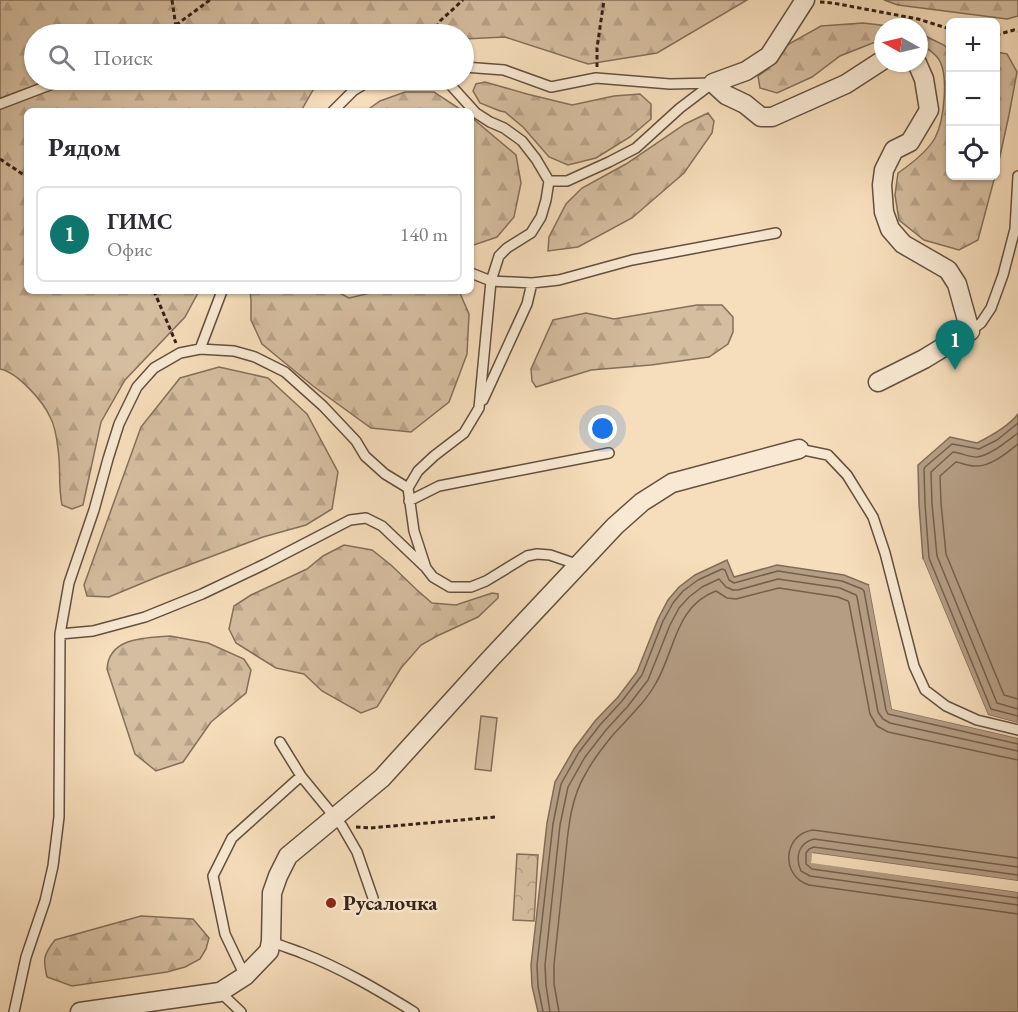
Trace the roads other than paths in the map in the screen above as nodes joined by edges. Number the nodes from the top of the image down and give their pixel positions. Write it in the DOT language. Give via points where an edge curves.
graph roads {
  1 [pos="810,1"];
  2 [pos="874,66"];
  3 [pos="474,68"];
  4 [pos="920,72"];
  5 [pos="713,83"];
  6 [pos="37,90"];
  7 [pos="355,90"];
  8 [pos="455,90"];
  9 [pos="0,104"];
  10 [pos="336,108"];
  11 [pos="471,108"];
  12 [pos="474,111"];
  13 [pos="1018,176"];
  14 [pos="549,181"];
  15 [pos="776,233"];
  16 [pos="474,274"];
  17 [pos="491,281"];
  18 [pos="532,284"];
  19 [pos="221,294"];
  20 [pos="970,331"];
  21 [pos="200,349"];
  22 [pos="878,381"];
  23 [pos="480,408"];
  24 [pos="799,449"];
  25 [pos="609,453"];
  26 [pos="408,488"];
  27 [pos="409,501"];
  28 [pos="579,565"];
  29 [pos="426,568"];
  30 [pos="60,634"];
  31 [pos="1018,730"];
  32 [pos="280,742"];
  33 [pos="301,776"];
  34 [pos="339,821"];
  35 [pos="373,898"];
  36 [pos="271,941"];
  37 [pos="245,976"];
  38 [pos="220,992"];
  39 [pos="138,1008"];
  40 [pos="14,1012"];
  41 [pos="80,1012"];
  42 [pos="242,1012"];
  43 [pos="414,1012"];
  1 -- 5 [label="street" via="770,56 746,71"];
  2 -- 5 [label="street" via="846,84 772,117 760,117"];
  3 -- 5 [label="lane" via="504,70 551,87 596,78"];
  4 -- 20 [label="street" via="929,110 910,142 894,150 884,170 884,212 890,228 903,244 948,270 957,284"];
  5 -- 14 [label="lane" via="636,148 567,181"];
  6 -- 9 [label="lane"];
  7 -- 10 [label="lane"];
  8 -- 11 [label="lane"];
  12 -- 14 [label="lane" via="522,141"];
  13 -- 20 [label="lane" via="1015,229 1003,275 991,308"];
  14 -- 17 [label="lane" via="541,217 531,233 499,256"];
  15 -- 18 [label="lane" via="632,260"];
  16 -- 17 [label="lane"];
  17 -- 18 [label="lane"];
  17 -- 23 [label="lane"];
  18 -- 23 [label="lane" via="527,304"];
  19 -- 21 [label="lane"];
  20 -- 22 [label="street"];
  21 -- 26 [label="lane" via="234,351 285,372 323,406 385,474"];
  21 -- 30 [label="lane" via="180,353 154,368 137,387 119,424 69,584"];
  23 -- 26 [label="lane" via="464,433 418,471"];
  24 -- 28 [label="street" via="672,483 642,502"];
  24 -- 31 [label="lane" via="828,455 847,475 873,517 914,666 925,690 946,706 977,720"];
  25 -- 27 [label="lane" via="439,486"];
  26 -- 27 [label="lane"];
  27 -- 29 [label="lane"];
  28 -- 29 [label="lane" via="550,555 526,556 471,587 450,587"];
  28 -- 34 [label="street"];
  29 -- 30 [label="lane" via="382,526 366,518 350,520 202,594 145,617 93,631"];
  30 -- 40 [label="lane" via="58,826 47,892 26,957"];
  32 -- 33 [label="lane"];
  33 -- 34 [label="lane"];
  33 -- 37 [label="lane" via="232,838 213,876 225,934"];
  34 -- 35 [label="lane" via="357,852"];
  34 -- 36 [label="street" via="288,856 272,893"];
  36 -- 37 [label="street" via="269,951"];
  36 -- 43 [label="lane" via="336,968"];
  37 -- 38 [label="street"];
  38 -- 39 [label="street"];
  38 -- 42 [label="lane"];
  39 -- 41 [label="street"];
}
